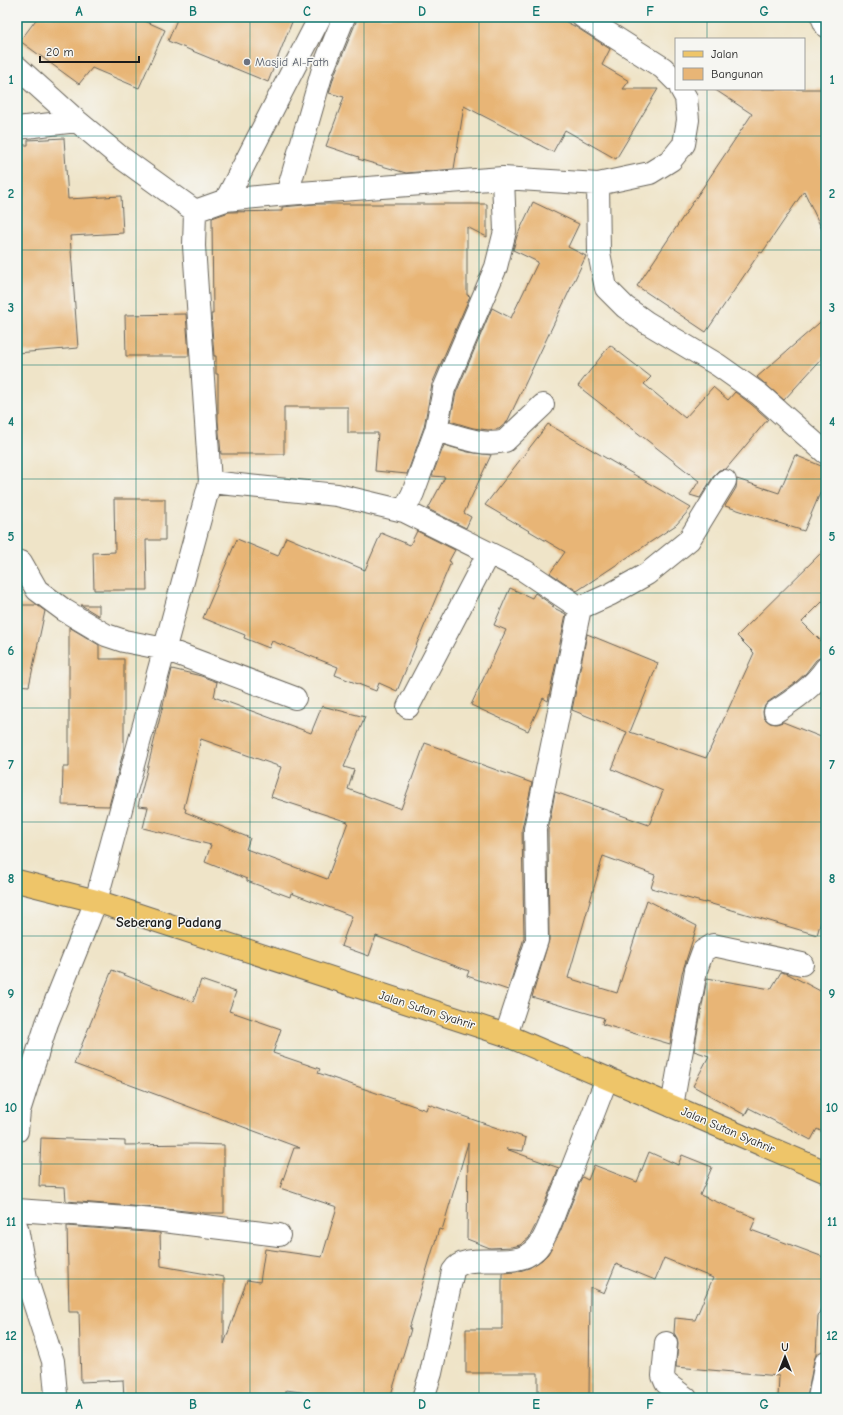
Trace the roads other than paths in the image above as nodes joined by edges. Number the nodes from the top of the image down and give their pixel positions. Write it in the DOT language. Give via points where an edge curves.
graph roads {
  1 [pos="320,17"];
  2 [pos="344,17"];
  3 [pos="583,17"];
  4 [pos="822,17"];
  5 [pos="826,26"];
  6 [pos="17,67"];
  7 [pos="675,80"];
  8 [pos="682,90"];
  9 [pos="77,122"];
  10 [pos="17,128"];
  11 [pos="503,178"];
  12 [pos="598,184"];
  13 [pos="287,194"];
  14 [pos="226,200"];
  15 [pos="195,211"];
  16 [pos="543,405"];
  17 [pos="436,430"];
  18 [pos="826,453"];
  19 [pos="725,480"];
  20 [pos="210,482"];
  21 [pos="404,511"];
  22 [pos="488,554"];
  23 [pos="21,562"];
  24 [pos="580,608"];
  25 [pos="165,649"];
  26 [pos="826,668"];
  27 [pos="295,698"];
  28 [pos="408,707"];
  29 [pos="775,712"];
  30 [pos="17,881"];
  31 [pos="96,901"];
  32 [pos="802,964"];
  33 [pos="506,1035"];
  34 [pos="608,1078"];
  35 [pos="672,1106"];
  36 [pos="17,1131"];
  37 [pos="826,1172"];
  38 [pos="17,1210"];
  39 [pos="17,1228"];
  40 [pos="279,1235"];
  41 [pos="666,1343"];
  42 [pos="826,1362"];
  43 [pos="55,1398"];
  44 [pos="423,1398"];
  45 [pos="686,1398"];
  46 [pos="820,1398"];
  1 -- 14 [label="street"];
  2 -- 13 [label="street" via="323,69"];
  3 -- 7 [label="street" via="663,68"];
  4 -- 5 [label="street"];
  6 -- 9 [label="street"];
  8 -- 12 [label="street" via="686,98 688,120 684,144 671,160 650,173"];
  9 -- 10 [label="street"];
  9 -- 15 [label="street"];
  11 -- 12 [label="street"];
  11 -- 13 [label="street"];
  11 -- 17 [label="street" via="505,231 496,267 444,389"];
  12 -- 18 [label="street" via="599,253 606,288 625,307 646,322 718,365 759,394"];
  13 -- 14 [label="street"];
  14 -- 15 [label="street"];
  15 -- 20 [label="street" via="194,246"];
  16 -- 17 [label="street" via="504,441 497,443 468,439"];
  17 -- 21 [label="street"];
  19 -- 24 [label="street" via="689,540 647,574"];
  20 -- 21 [label="street" via="337,495"];
  20 -- 25 [label="street"];
  21 -- 22 [label="street"];
  22 -- 24 [label="street" via="525,571"];
  22 -- 28 [label="street"];
  23 -- 25 [label="street" via="37,590 84,624 112,637"];
  24 -- 33 [label="street" via="535,829 537,940"];
  25 -- 27 [label="street"];
  25 -- 31 [label="street"];
  26 -- 29 [label="street" via="819,678 794,700"];
  30 -- 31 [label="main road, Jalan Sutan Syahrir"];
  31 -- 33 [label="main road, Jalan Sutan Syahrir"];
  31 -- 36 [label="street" via="47,1023 19,1111"];
  32 -- 35 [label="street" via="713,945 703,951 696,970"];
  33 -- 34 [label="main road, Jalan Sutan Syahrir"];
  34 -- 35 [label="main road, Jalan Sutan Syahrir"];
  34 -- 44 [label="street" via="553,1216 536,1250 523,1258 510,1261 468,1261 455,1267 432,1374"];
  35 -- 37 [label="main road, Jalan Sutan Syahrir"];
  38 -- 40 [label="street" via="155,1220"];
  39 -- 43 [label="street" via="26,1278 53,1361"];
  41 -- 45 [label="street" via="664,1380"];
  42 -- 46 [label="street"];
}
